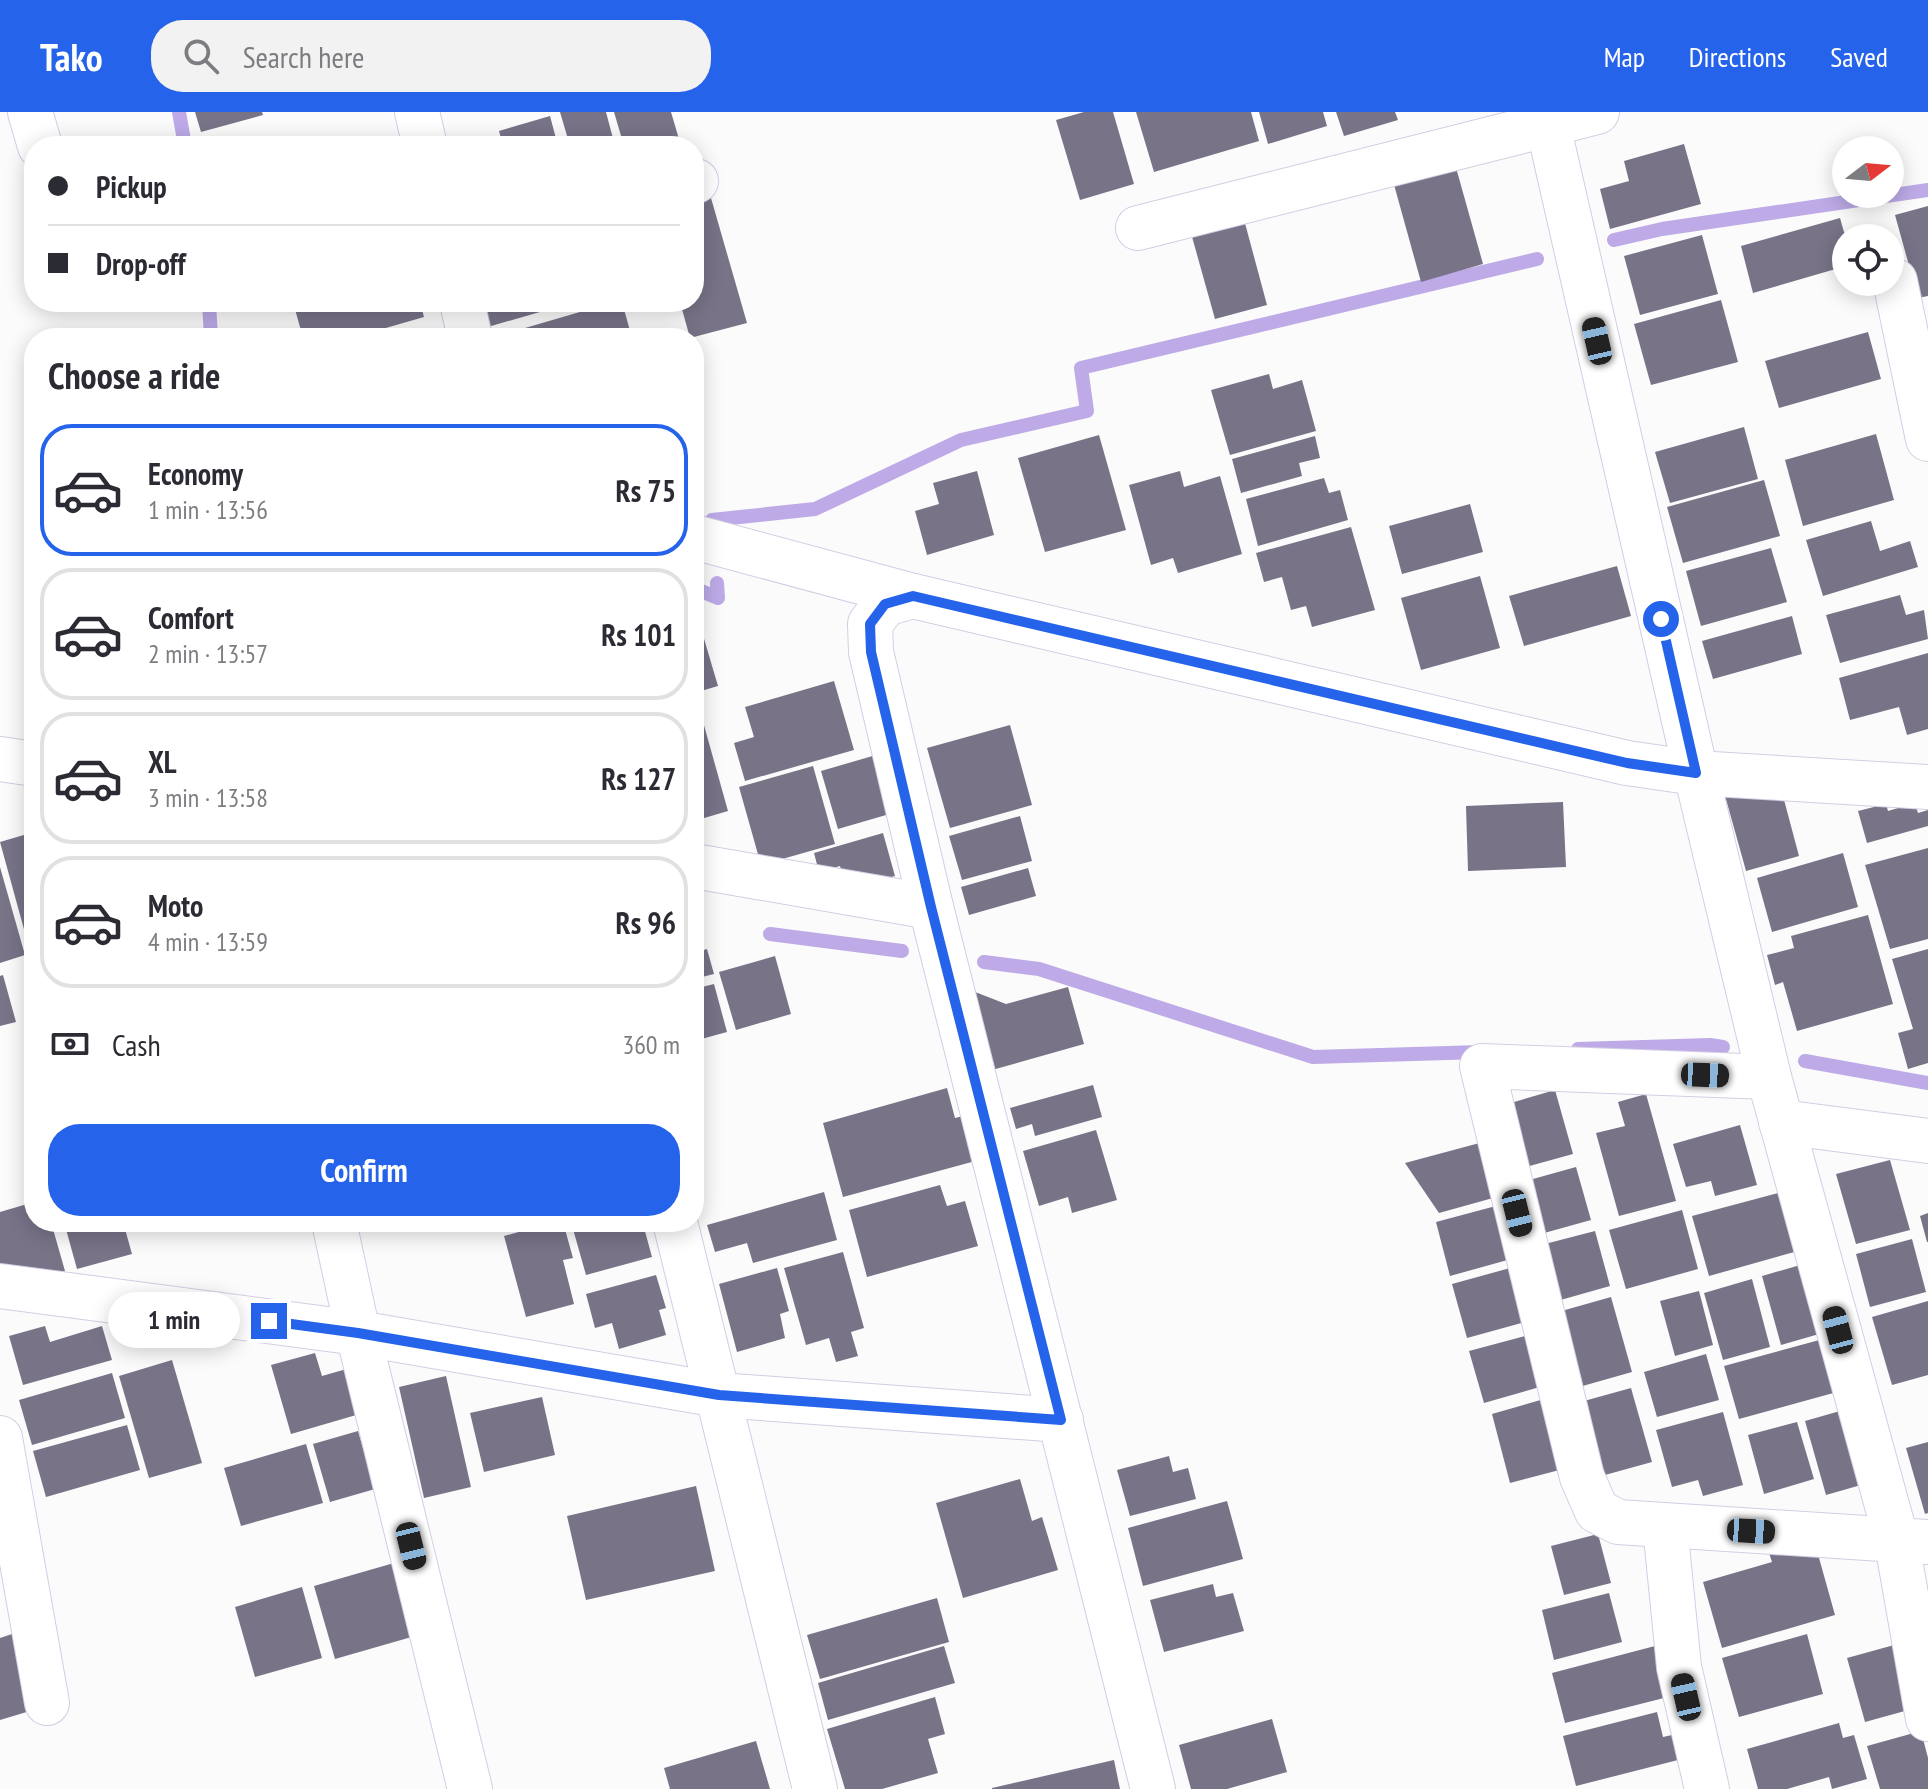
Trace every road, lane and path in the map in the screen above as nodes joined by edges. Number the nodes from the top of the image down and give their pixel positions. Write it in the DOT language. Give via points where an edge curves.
graph roads {
  1 [pos="30,112"];
  2 [pos="417,112"];
  3 [pos="1597,112"];
  4 [pos="1547,119"];
  5 [pos="37,136"];
  6 [pos="423,136"];
  7 [pos="1138,228"];
  8 [pos="1898,296"];
  9 [pos="1928,439"];
  10 [pos="704,540"];
  11 [pos="913,596"];
  12 [pos="0,759"];
  13 [pos="24,763"];
  14 [pos="1696,773"];
  15 [pos="1928,787"];
  16 [pos="704,868"];
  17 [pos="931,907"];
  18 [pos="1769,1077"];
  19 [pos="1781,1122"];
  20 [pos="1928,1141"];
  21 [pos="336,1232"];
  22 [pos="678,1232"];
  23 [pos="0,1286"];
  24 [pos="358,1333"];
  25 [pos="719,1395"];
  26 [pos="1061,1420"];
  27 [pos="0,1438"];
  28 [pos="1665,1526"];
  29 [pos="1912,1540"];
  30 [pos="47,1703"];
  31 [pos="1928,1719"];
  32 [pos="470,1789"];
  33 [pos="815,1789"];
  34 [pos="1153,1789"];
  35 [pos="1707,1789"];
  1 -- 5 [label="street"];
  2 -- 6 [label="street"];
  3 -- 4 [label="street"];
  4 -- 7 [label="street"];
  4 -- 14 [label="street"];
  8 -- 9 [label="street"];
  10 -- 11 [label="street"];
  11 -- 14 [label="street" via="1627,763"];
  11 -- 17 [label="street" via="885,604 870,624 871,652"];
  12 -- 13 [label="street"];
  14 -- 15 [label="street"];
  14 -- 18 [label="street"];
  16 -- 17 [label="street"];
  17 -- 26 [label="street"];
  18 -- 19 [label="street"];
  18 -- 28 [label="street" via="1482,1066 1582,1477 1597,1511 1618,1522"];
  19 -- 20 [label="street"];
  19 -- 29 [label="street"];
  21 -- 24 [label="street"];
  22 -- 25 [label="street"];
  23 -- 24 [label="street"];
  24 -- 25 [label="street"];
  24 -- 32 [label="street"];
  25 -- 26 [label="street"];
  25 -- 33 [label="street"];
  26 -- 34 [label="street"];
  27 -- 30 [label="street"];
  28 -- 29 [label="street"];
  28 -- 35 [label="street" via="1679,1667"];
  29 -- 31 [label="street"];
}
